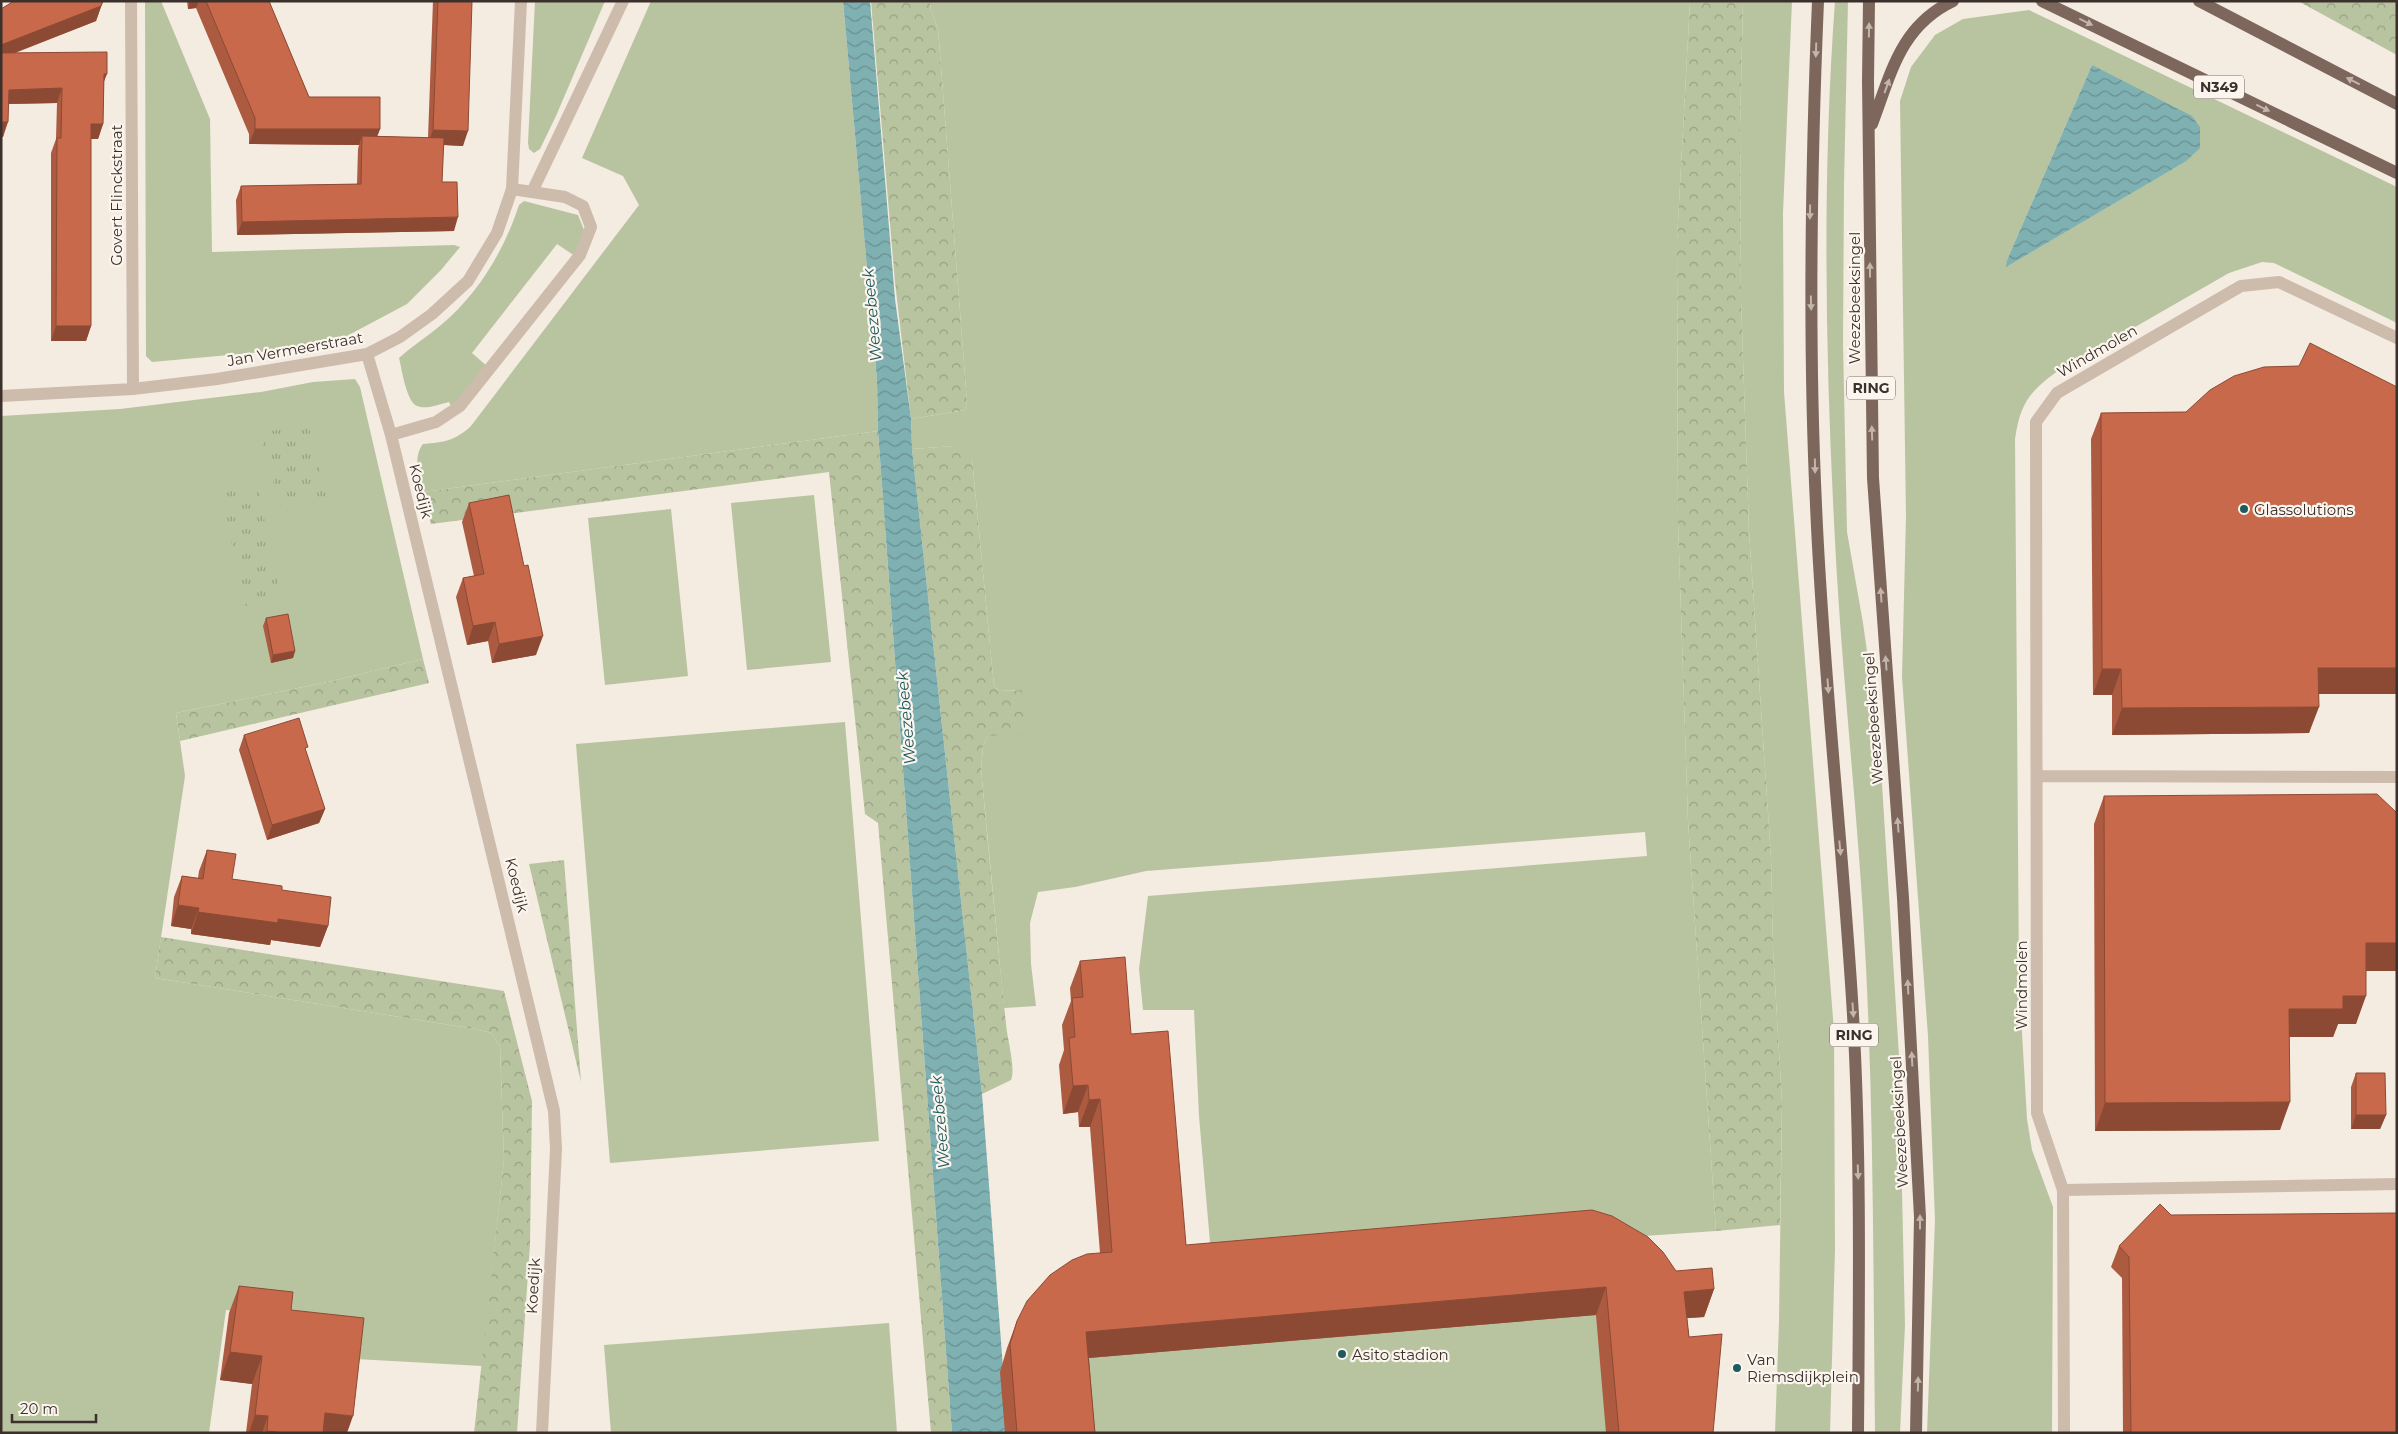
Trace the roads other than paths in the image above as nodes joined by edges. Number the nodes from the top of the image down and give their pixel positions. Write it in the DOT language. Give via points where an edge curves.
graph roads {
  1 [pos="131,1"];
  2 [pos="521,1"];
  3 [pos="623,1"];
  4 [pos="1818,1"];
  5 [pos="1869,1"];
  6 [pos="1953,1"];
  7 [pos="2042,1"];
  8 [pos="2199,1"];
  9 [pos="2397,104"];
  10 [pos="1870,132"];
  11 [pos="2397,173"];
  12 [pos="512,189"];
  13 [pos="532,192"];
  14 [pos="2397,338"];
  15 [pos="367,354"];
  16 [pos="133,389"];
  17 [pos="1,396"];
  18 [pos="391,435"];
  19 [pos="2037,776"];
  20 [pos="2397,777"];
  21 [pos="2397,1184"];
  22 [pos="2063,1190"];
  23 [pos="542,1433"];
  24 [pos="1858,1433"];
  25 [pos="1916,1433"];
  26 [pos="2064,1433"];
  1 -- 16 [label="street, Govert Flinckstraat"];
  2 -- 12 [label="street, Jan Vermeerstraat"];
  3 -- 13 [label="street"];
  4 -- 24 [label="main road, RING, one-way" via="1810,255 1816,506 1853,1016 1859,1225"];
  10 -- 5 [label="main road, Weezebeeksingel / RING, one-way"];
  10 -- 6 [label="main road, one-way" via="1906,39 1924,20"];
  7 -- 11 [label="main road, N349, one-way"];
  9 -- 8 [label="main road, one-way"];
  25 -- 10 [label="main road, Weezebeeksingel / RING, one-way" via="1920,1217 1903,898 1873,478"];
  12 -- 13 [label="street"];
  12 -- 15 [label="street, Jan Vermeerstraat" via="498,233 468,281 432,314 400,337"];
  13 -- 18 [label="street" via="564,197 583,206 591,227 580,255 460,406 436,422"];
  14 -- 19 [label="street, Windmolen" via="2279,282 2241,286 2057,392 2036,422"];
  15 -- 16 [label="street, Jan Vermeerstraat" via="218,379"];
  15 -- 18 [label="street, Koedijk"];
  16 -- 17 [label="street, Jan Vermeerstraat"];
  18 -- 23 [label="street, Koedijk" via="554,1110 556,1149"];
  19 -- 20 [label="street"];
  19 -- 22 [label="street, Windmolen" via="2037,1113"];
  21 -- 22 [label="street"];
  22 -- 26 [label="street, Windmolen"];
}
